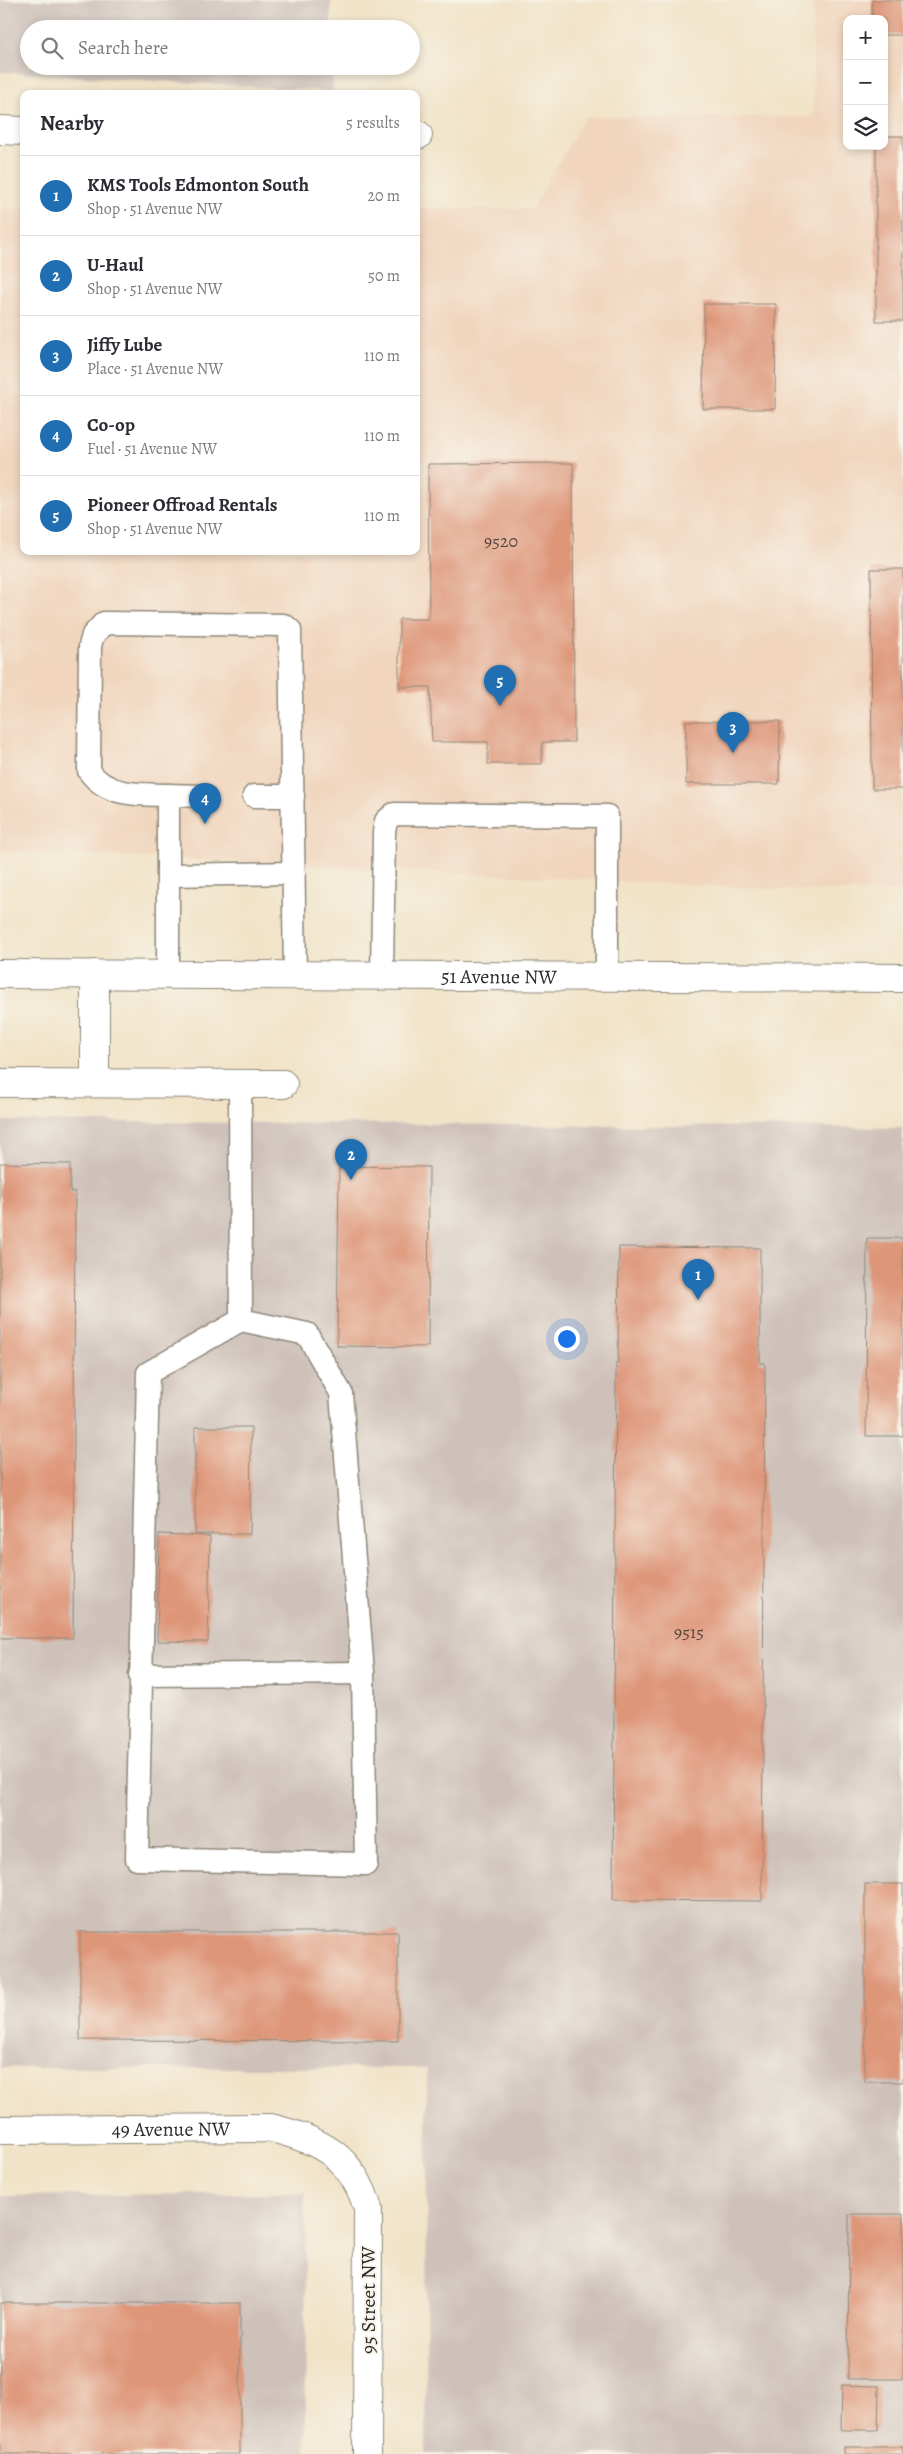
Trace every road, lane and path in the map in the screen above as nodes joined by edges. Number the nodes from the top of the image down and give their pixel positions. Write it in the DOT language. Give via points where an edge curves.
graph roads {
  1 [pos="0,130"];
  2 [pos="20,131"];
  3 [pos="168,795"];
  4 [pos="204,796"];
  5 [pos="254,796"];
  6 [pos="293,796"];
  7 [pos="294,873"];
  8 [pos="168,875"];
  9 [pos="0,974"];
  10 [pos="95,974"];
  11 [pos="168,974"];
  12 [pos="295,975"];
  13 [pos="382,975"];
  14 [pos="607,977"];
  15 [pos="903,978"];
  16 [pos="0,1083"];
  17 [pos="95,1083"];
  18 [pos="240,1084"];
  19 [pos="283,1084"];
  20 [pos="241,1320"];
  21 [pos="363,1673"];
  22 [pos="140,1675"];
  23 [pos="0,2130"];
  24 [pos="336,2155"];
  25 [pos="367,2454"];
  1 -- 2 [label="street"];
  3 -- 4 [label="lane"];
  3 -- 6 [label="lane" via="116,790 94,779 89,771 90,646 93,635 104,623 284,625 290,630"];
  3 -- 8 [label="lane"];
  5 -- 6 [label="lane"];
  6 -- 7 [label="lane"];
  7 -- 8 [label="lane"];
  7 -- 12 [label="lane"];
  8 -- 11 [label="lane"];
  9 -- 10 [label="street, 51 Avenue NW"];
  10 -- 11 [label="street, 51 Avenue NW"];
  10 -- 17 [label="street"];
  11 -- 12 [label="street, 51 Avenue NW"];
  12 -- 13 [label="street, 51 Avenue NW"];
  13 -- 14 [label="street, 51 Avenue NW"];
  13 -- 14 [label="lane" via="384,832 386,822 394,814 607,816"];
  14 -- 15 [label="street, 51 Avenue NW"];
  16 -- 17 [label="street"];
  17 -- 18 [label="street"];
  18 -- 19 [label="street"];
  18 -- 20 [label="lane"];
  20 -- 21 [label="lane" via="307,1334 341,1393"];
  20 -- 22 [label="lane" via="148,1373"];
  21 -- 22 [label="lane"];
  21 -- 22 [label="lane" via="366,1864 137,1859"];
  23 -- 24 [label="street, 49 Avenue NW" via="271,2128 299,2134"];
  24 -- 25 [label="street, 95 Street NW" via="354,2175 368,2209"];
}
